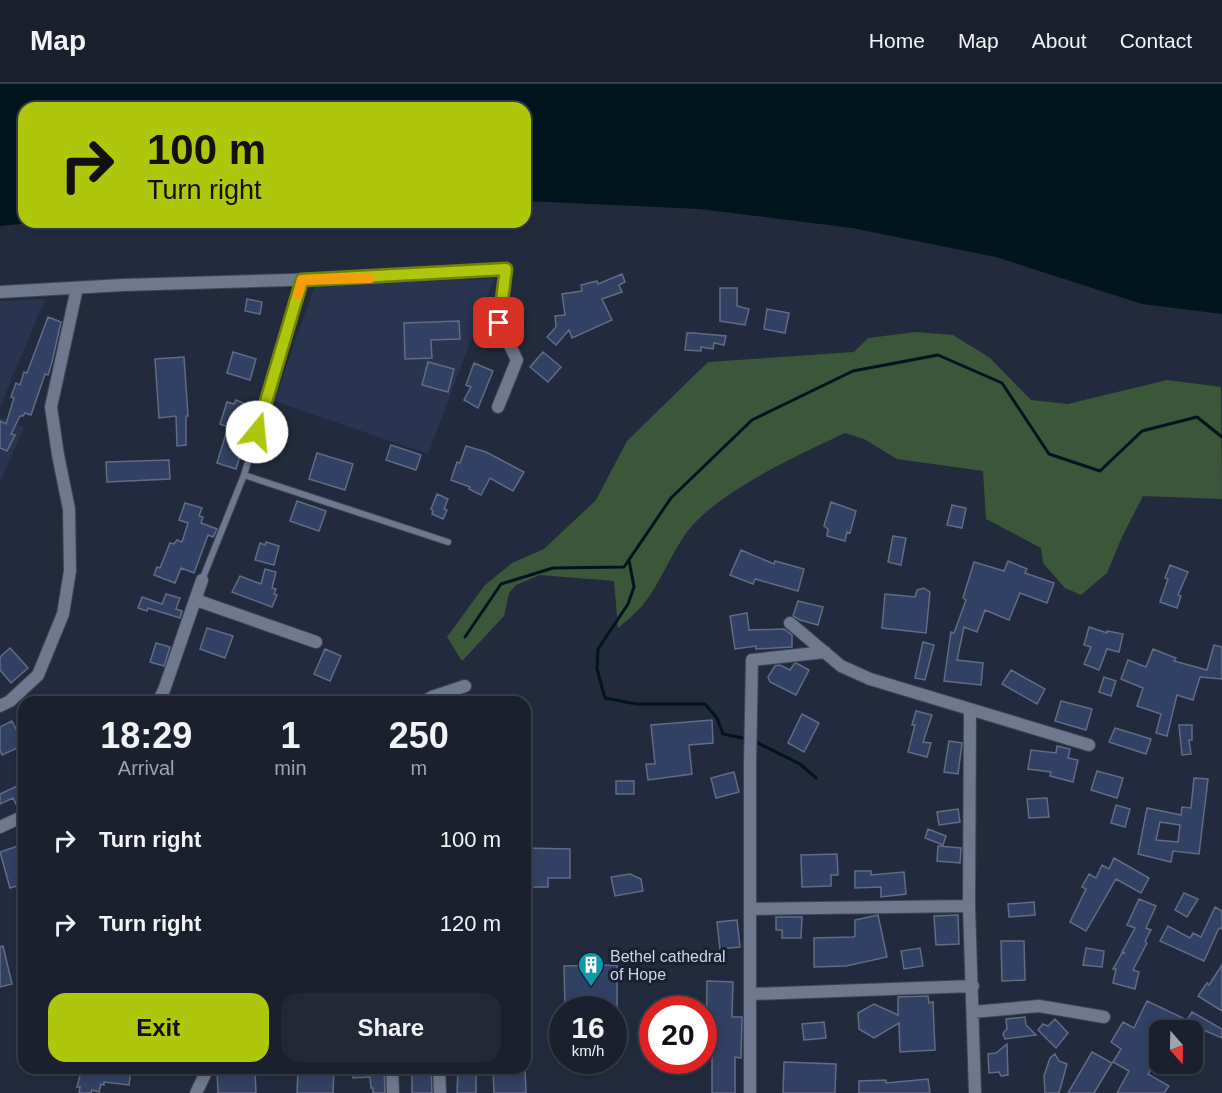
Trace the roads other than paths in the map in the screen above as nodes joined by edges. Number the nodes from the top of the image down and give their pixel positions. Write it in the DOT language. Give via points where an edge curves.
graph roads {
  1 [pos="302,280"];
  2 [pos="77,288"];
  3 [pos="0,292"];
  4 [pos="498,407"];
  5 [pos="244,475"];
  6 [pos="448,542"];
  7 [pos="202,580"];
  8 [pos="196,600"];
  9 [pos="790,623"];
  10 [pos="316,642"];
  11 [pos="825,652"];
  12 [pos="465,686"];
  13 [pos="161,696"];
  14 [pos="435,696"];
  15 [pos="0,706"];
  16 [pos="970,710"];
  17 [pos="1089,745"];
  18 [pos="18,818"];
  19 [pos="0,826"];
  20 [pos="969,906"];
  21 [pos="750,909"];
  22 [pos="973,986"];
  23 [pos="752,994"];
  24 [pos="973,1012"];
  25 [pos="1104,1017"];
  26 [pos="205,1074"];
  27 [pos="392,1074"];
  28 [pos="439,1074"];
  29 [pos="196,1093"];
  30 [pos="393,1093"];
  31 [pos="440,1093"];
  32 [pos="750,1093"];
  33 [pos="975,1093"];
  1 -- 2 [label="street"];
  1 -- 4 [label="street" via="506,269 499,323 517,360"];
  1 -- 5 [label="lane"];
  2 -- 3 [label="street"];
  2 -- 15 [label="street" via="51,407 69,509 70,571 63,614 38,675"];
  5 -- 6 [label="lane"];
  5 -- 7 [label="lane"];
  7 -- 8 [label="street"];
  8 -- 10 [label="street"];
  8 -- 13 [label="street"];
  9 -- 11 [label="street"];
  11 -- 16 [label="street" via="842,666 870,679"];
  11 -- 21 [label="street" via="752,660"];
  12 -- 14 [label="street"];
  16 -- 17 [label="street"];
  16 -- 20 [label="street"];
  18 -- 19 [label="street"];
  20 -- 21 [label="street"];
  20 -- 22 [label="street"];
  21 -- 23 [label="street"];
  22 -- 23 [label="street"];
  22 -- 24 [label="street"];
  23 -- 32 [label="street"];
  24 -- 25 [label="street" via="1039,1006"];
  24 -- 33 [label="street"];
  26 -- 29 [label="street"];
  27 -- 30 [label="street"];
  28 -- 31 [label="street"];
}
